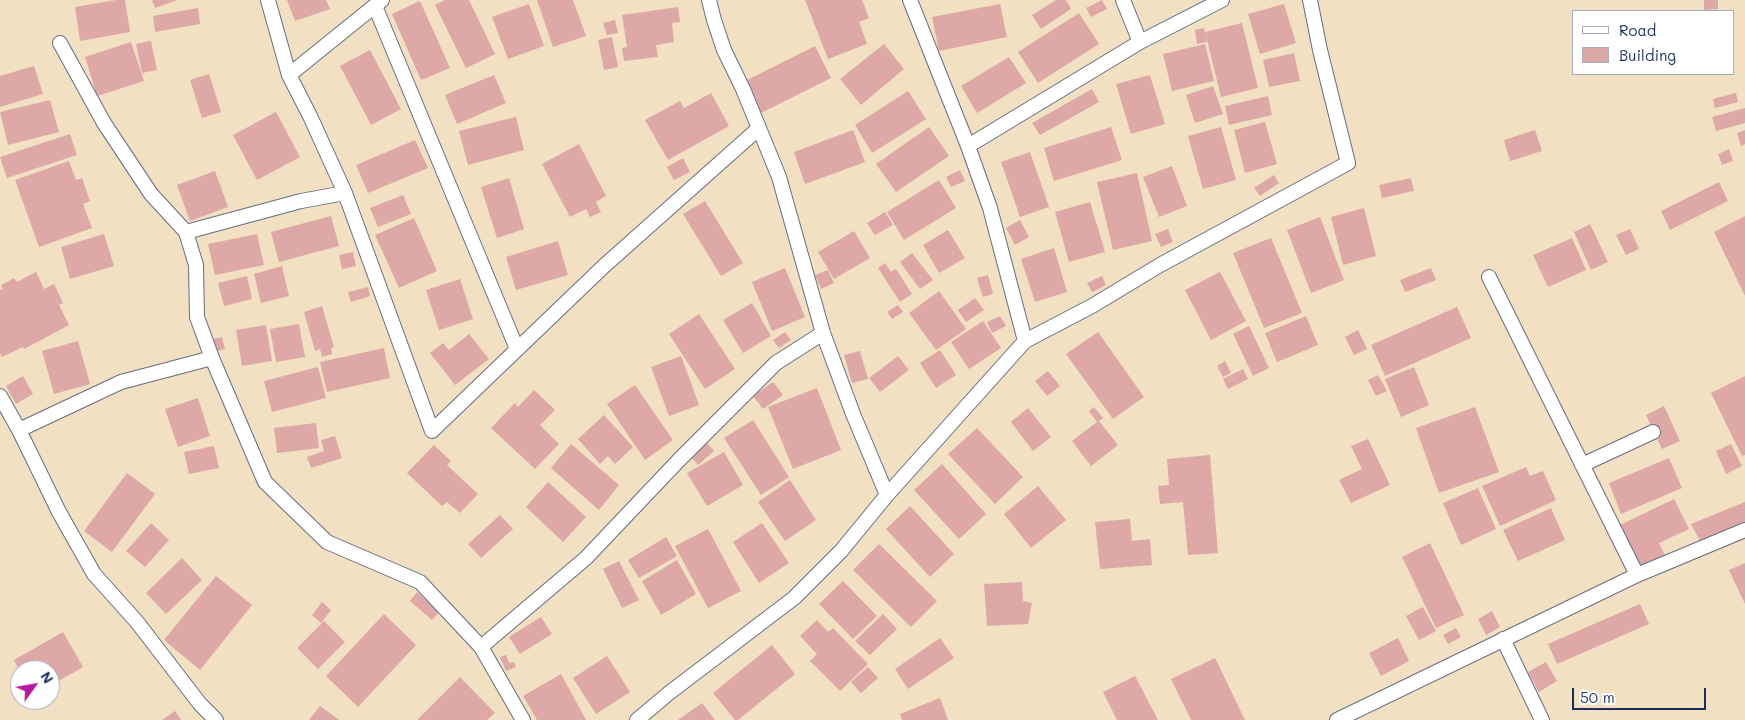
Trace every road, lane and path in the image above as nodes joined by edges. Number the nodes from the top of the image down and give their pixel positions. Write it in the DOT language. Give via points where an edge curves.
graph roads {
  1 [pos="268,0"];
  2 [pos="709,0"];
  3 [pos="910,0"];
  4 [pos="1123,0"];
  5 [pos="1222,0"];
  6 [pos="1310,0"];
  7 [pos="379,3"];
  8 [pos="1140,42"];
  9 [pos="60,43"];
  10 [pos="289,75"];
  11 [pos="758,129"];
  12 [pos="968,146"];
  13 [pos="345,192"];
  14 [pos="186,232"];
  15 [pos="1489,276"];
  16 [pos="823,333"];
  17 [pos="1025,341"];
  18 [pos="517,349"];
  19 [pos="212,358"];
  20 [pos="0,396"];
  21 [pos="19,430"];
  22 [pos="1653,432"];
  23 [pos="1582,465"];
  24 [pos="887,495"];
  25 [pos="1745,530"];
  26 [pos="1637,575"];
  27 [pos="1503,638"];
  28 [pos="481,647"];
  29 [pos="216,720"];
  30 [pos="523,720"];
  31 [pos="637,720"];
  32 [pos="1337,720"];
  33 [pos="1542,720"];
  1 -- 10 [label="street"];
  2 -- 11 [label="street" via="724,50"];
  3 -- 12 [label="street"];
  4 -- 8 [label="street"];
  5 -- 8 [label="street"];
  6 -- 17 [label="street" via="1348,163"];
  7 -- 10 [label="street"];
  7 -- 18 [label="street"];
  8 -- 12 [label="street"];
  9 -- 14 [label="street" via="104,123 151,194"];
  10 -- 13 [label="street"];
  11 -- 16 [label="street" via="779,177"];
  11 -- 18 [label="street" via="604,266"];
  12 -- 17 [label="street" via="990,208"];
  13 -- 14 [label="street"];
  13 -- 18 [label="street" via="432,430"];
  14 -- 19 [label="street" via="196,265 197,317"];
  15 -- 23 [label="street"];
  16 -- 24 [label="street"];
  16 -- 28 [label="street" via="776,363 586,558"];
  17 -- 24 [label="street"];
  19 -- 21 [label="street" via="121,382"];
  19 -- 28 [label="street" via="265,482 327,542 420,582"];
  20 -- 21 [label="street"];
  21 -- 29 [label="street" via="94,574"];
  22 -- 23 [label="street"];
  23 -- 26 [label="street"];
  24 -- 31 [label="street" via="841,550 794,598"];
  25 -- 26 [label="street"];
  26 -- 27 [label="street"];
  27 -- 32 [label="street"];
  27 -- 33 [label="street"];
  28 -- 30 [label="street"];
}
